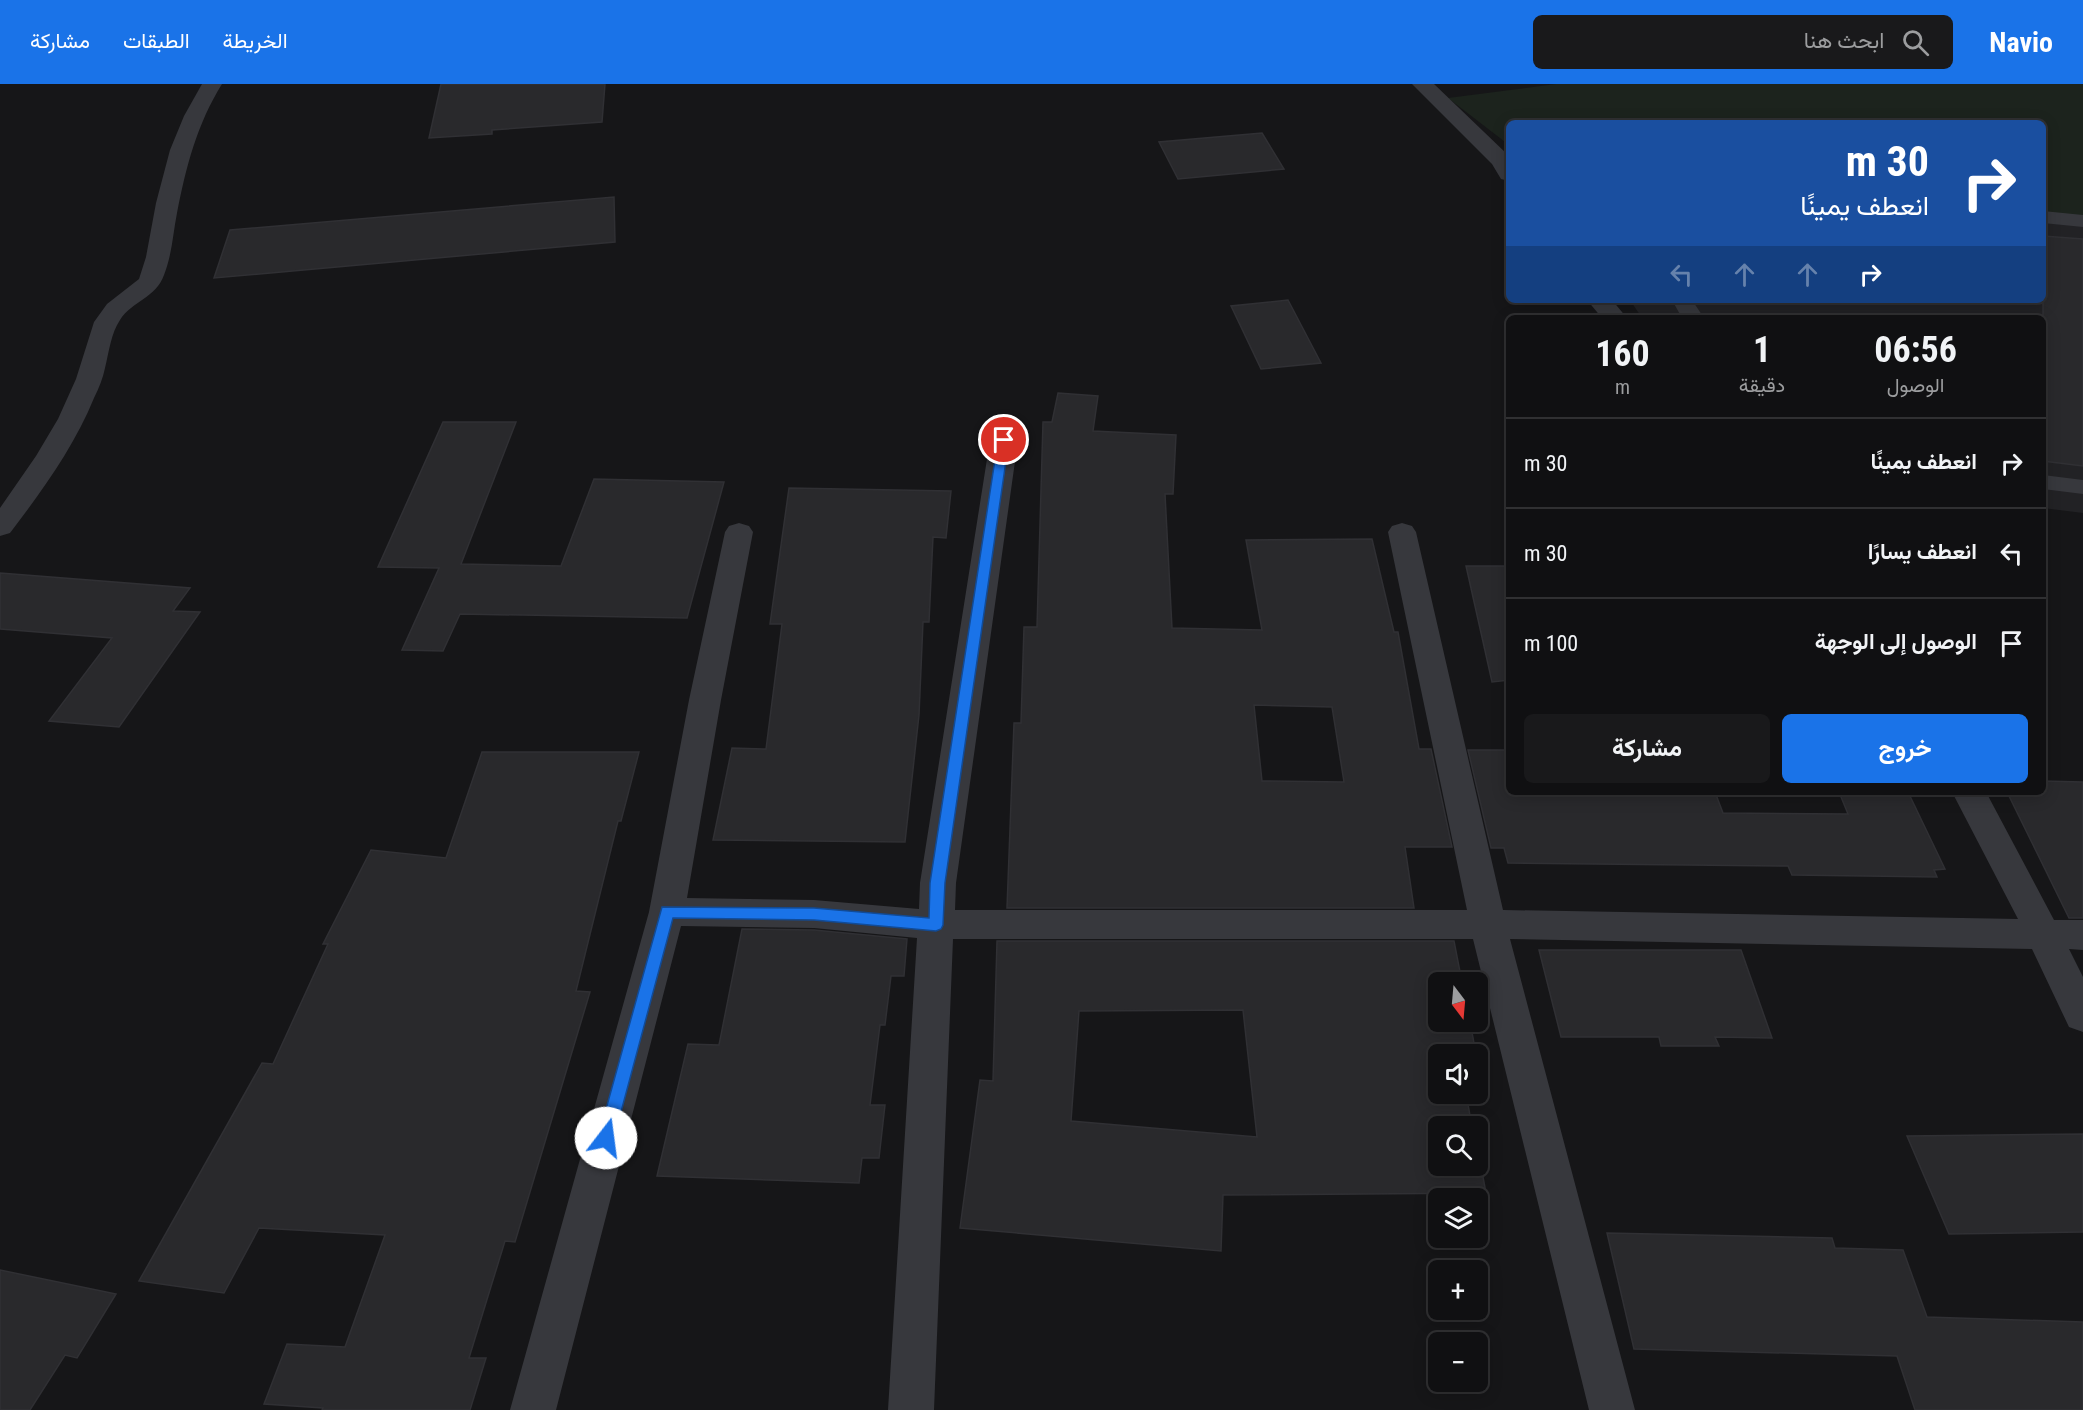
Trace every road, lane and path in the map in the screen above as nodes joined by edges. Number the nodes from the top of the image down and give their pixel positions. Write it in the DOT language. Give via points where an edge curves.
graph roads {
  1 [pos="212,84"];
  2 [pos="1422,84"];
  3 [pos="1506,169"];
  4 [pos="2046,217"];
  5 [pos="2083,220"];
  6 [pos="1602,303"];
  7 [pos="1612,315"];
  8 [pos="1004,440"];
  9 [pos="2046,482"];
  10 [pos="2083,487"];
  11 [pos="0,527"];
  12 [pos="739,532"];
  13 [pos="1402,532"];
  14 [pos="1971,795"];
  15 [pos="667,912"];
  16 [pos="1488,924"];
  17 [pos="936,925"];
  18 [pos="2043,933"];
  19 [pos="2083,935"];
  20 [pos="2083,1016"];
  21 [pos="533,1410"];
  22 [pos="910,1410"];
  23 [pos="1612,1410"];
  1 -- 11 [label="street" via="195,112 173,175 151,279 105,322 88,381 56,450"];
  2 -- 3 [label="street"];
  4 -- 5 [label="lane"];
  6 -- 7 [label="street"];
  8 -- 17 [label="street" via="938,883"];
  9 -- 10 [label="lane"];
  12 -- 15 [label="street"];
  13 -- 16 [label="street"];
  14 -- 18 [label="street"];
  15 -- 17 [label="street" via="814,914"];
  15 -- 21 [label="street"];
  16 -- 17 [label="street"];
  16 -- 18 [label="street"];
  16 -- 23 [label="street"];
  17 -- 22 [label="street"];
  18 -- 19 [label="street"];
  18 -- 20 [label="street"];
}
